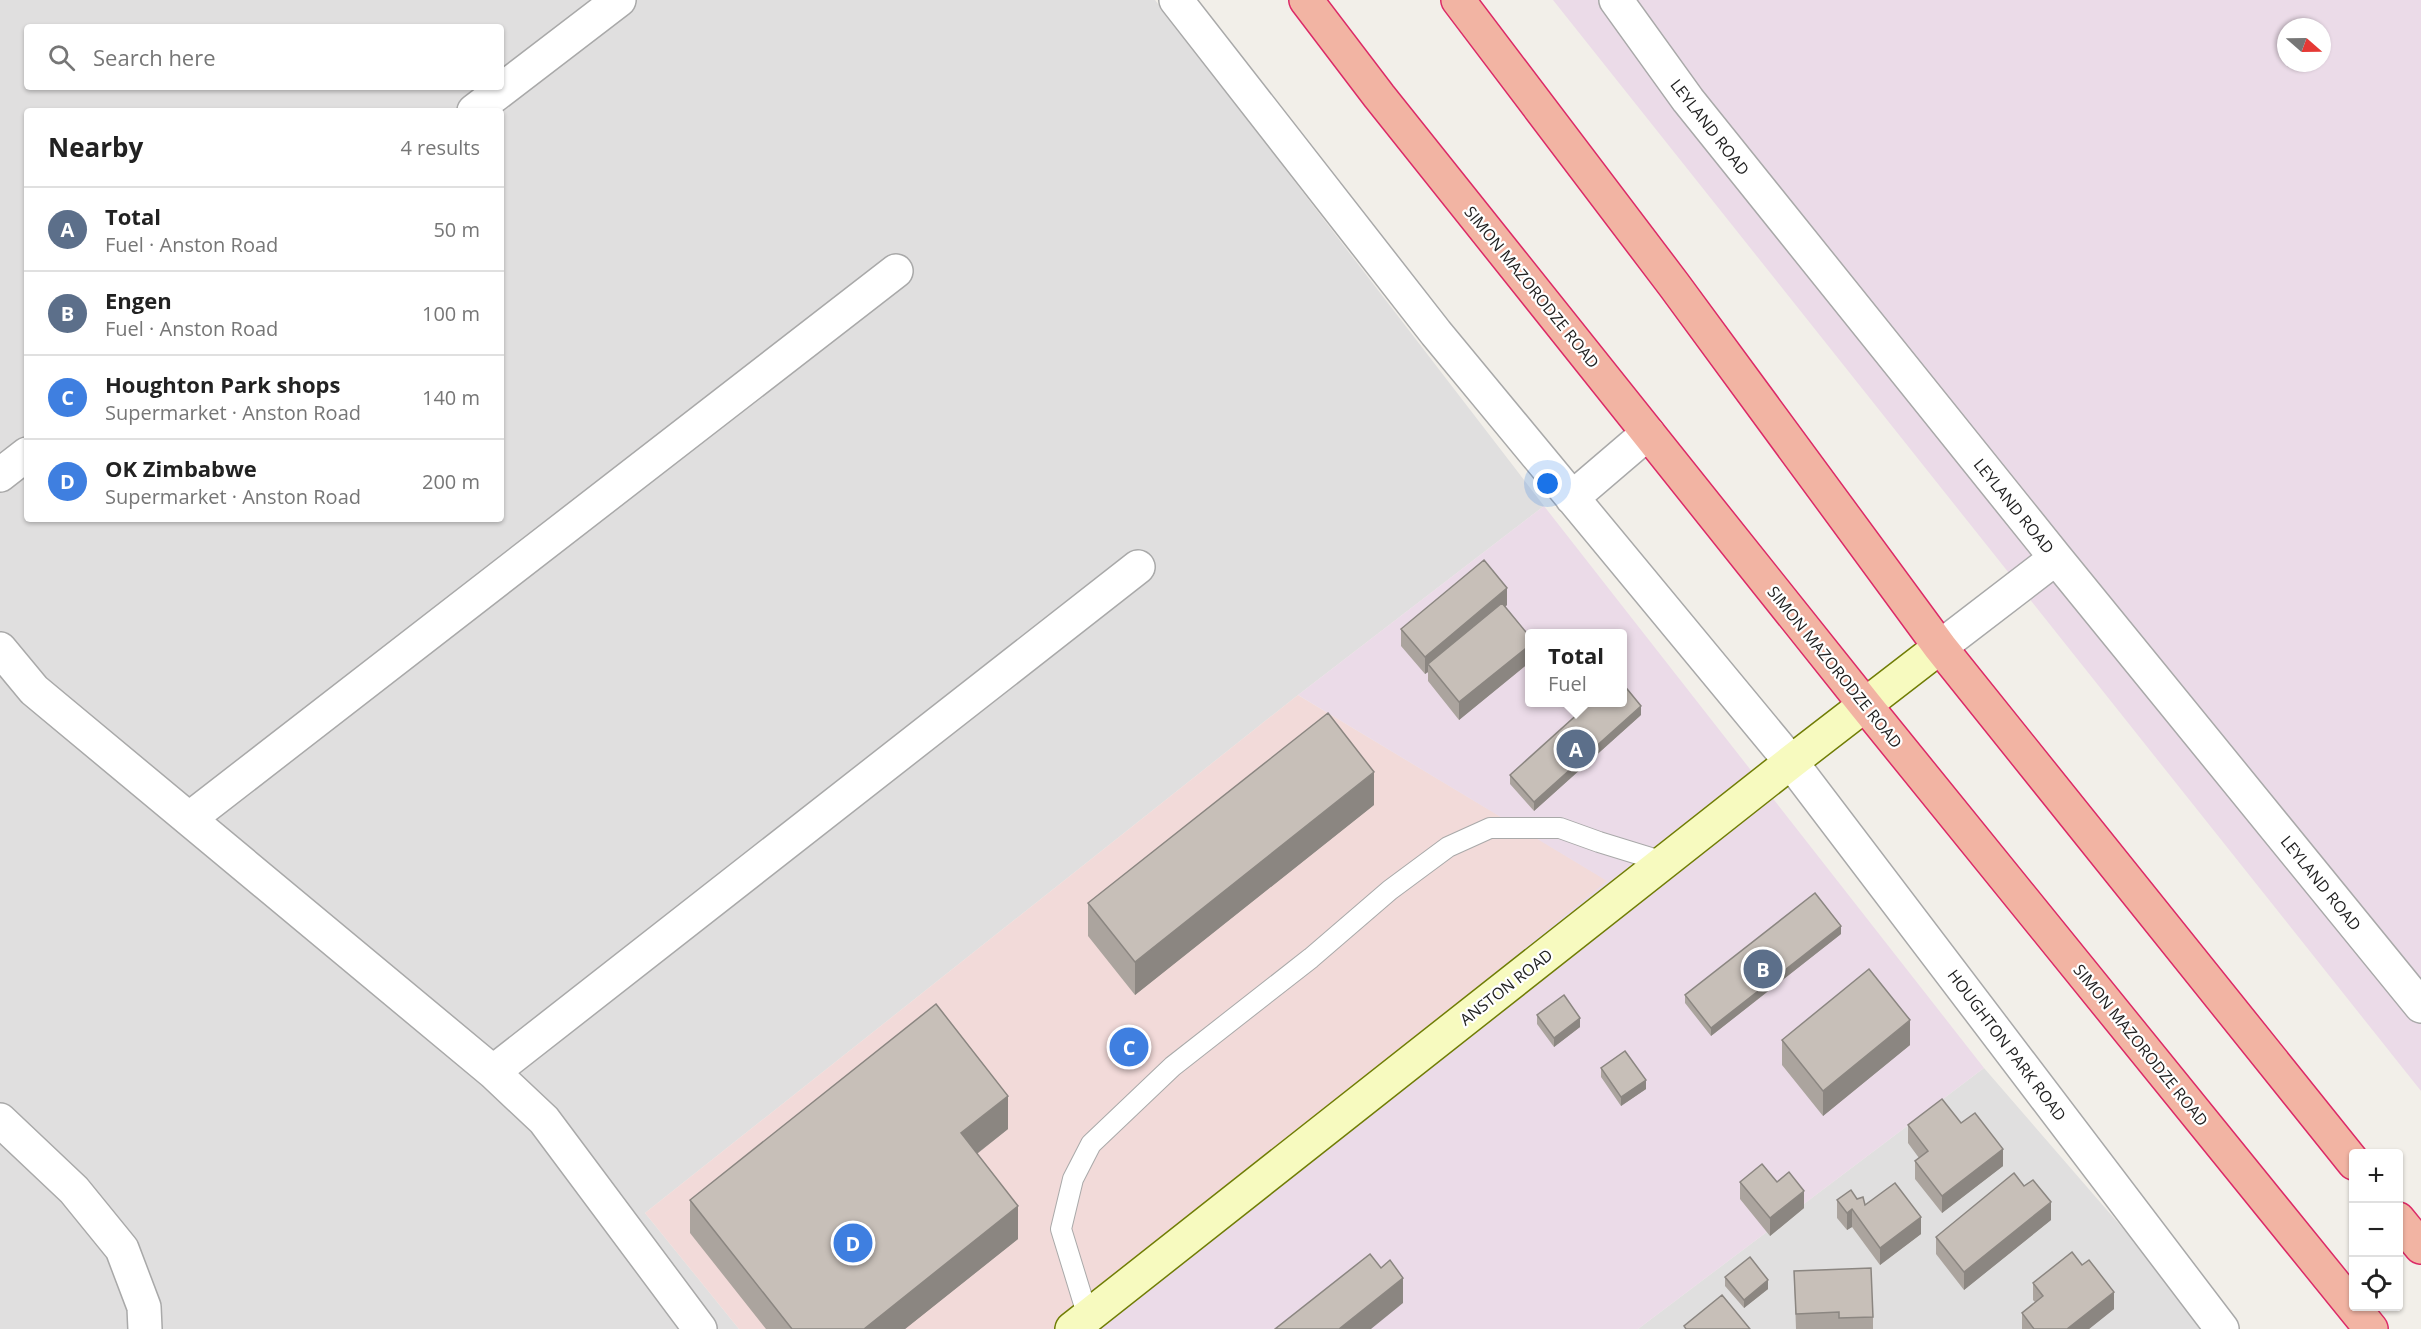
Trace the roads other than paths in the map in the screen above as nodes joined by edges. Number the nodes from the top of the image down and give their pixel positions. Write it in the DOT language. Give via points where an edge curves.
graph roads {
  1 [pos="619,0"];
  2 [pos="1176,0"];
  3 [pos="1306,0"];
  4 [pos="1458,0"];
  5 [pos="1616,0"];
  6 [pos="504,88"];
  7 [pos="501,90"];
  8 [pos="478,108"];
  9 [pos="896,271"];
  10 [pos="1648,433"];
  11 [pos="24,456"];
  12 [pos="0,475"];
  13 [pos="1572,498"];
  14 [pos="2056,558"];
  15 [pos="1138,567"];
  16 [pos="1940,647"];
  17 [pos="0,649"];
  18 [pos="1866,706"];
  19 [pos="1791,762"];
  20 [pos="189,819"];
  21 [pos="1664,862"];
  22 [pos="2421,1006"];
  23 [pos="493,1072"];
  24 [pos="0,1120"];
  25 [pos="2349,1157"];
  26 [pos="2403,1225"];
  27 [pos="2421,1247"];
  28 [pos="1080,1323"];
  29 [pos="145,1329"];
  30 [pos="700,1329"];
  31 [pos="2222,1329"];
  32 [pos="2371,1329"];
  1 -- 6 [label="street"];
  2 -- 13 [label="street, HOUGHTON PARK ROAD" via="1436,333"];
  3 -- 10 [label="highway, SIMON MAZORODZE ROAD"];
  4 -- 16 [label="highway" via="1682,294"];
  5 -- 14 [label="street, LEYLAND ROAD" via="1688,100"];
  7 -- 8 [label="street"];
  9 -- 20 [label="street"];
  10 -- 13 [label="street"];
  10 -- 18 [label="highway, SIMON MAZORODZE ROAD"];
  11 -- 12 [label="street"];
  13 -- 19 [label="street, HOUGHTON PARK ROAD"];
  14 -- 16 [label="street"];
  14 -- 22 [label="street, LEYLAND ROAD"];
  15 -- 23 [label="street"];
  16 -- 18 [label="main road, ANSTON ROAD"];
  16 -- 25 [label="highway"];
  17 -- 20 [label="street" via="34,690"];
  18 -- 19 [label="main road, ANSTON ROAD"];
  18 -- 32 [label="highway, SIMON MAZORODZE ROAD"];
  19 -- 21 [label="main road, ANSTON ROAD"];
  19 -- 31 [label="street, HOUGHTON PARK ROAD"];
  20 -- 23 [label="street"];
  21 -- 28 [label="main road, ANSTON ROAD"];
  21 -- 28 [label="lane" via="1560,828 1490,828 1448,847 1390,890 1311,958 1173,1066 1091,1144 1072,1179 1061,1229"];
  23 -- 30 [label="street" via="544,1120"];
  24 -- 29 [label="street" via="74,1190 122,1249 144,1307"];
  26 -- 27 [label="highway"];
}
